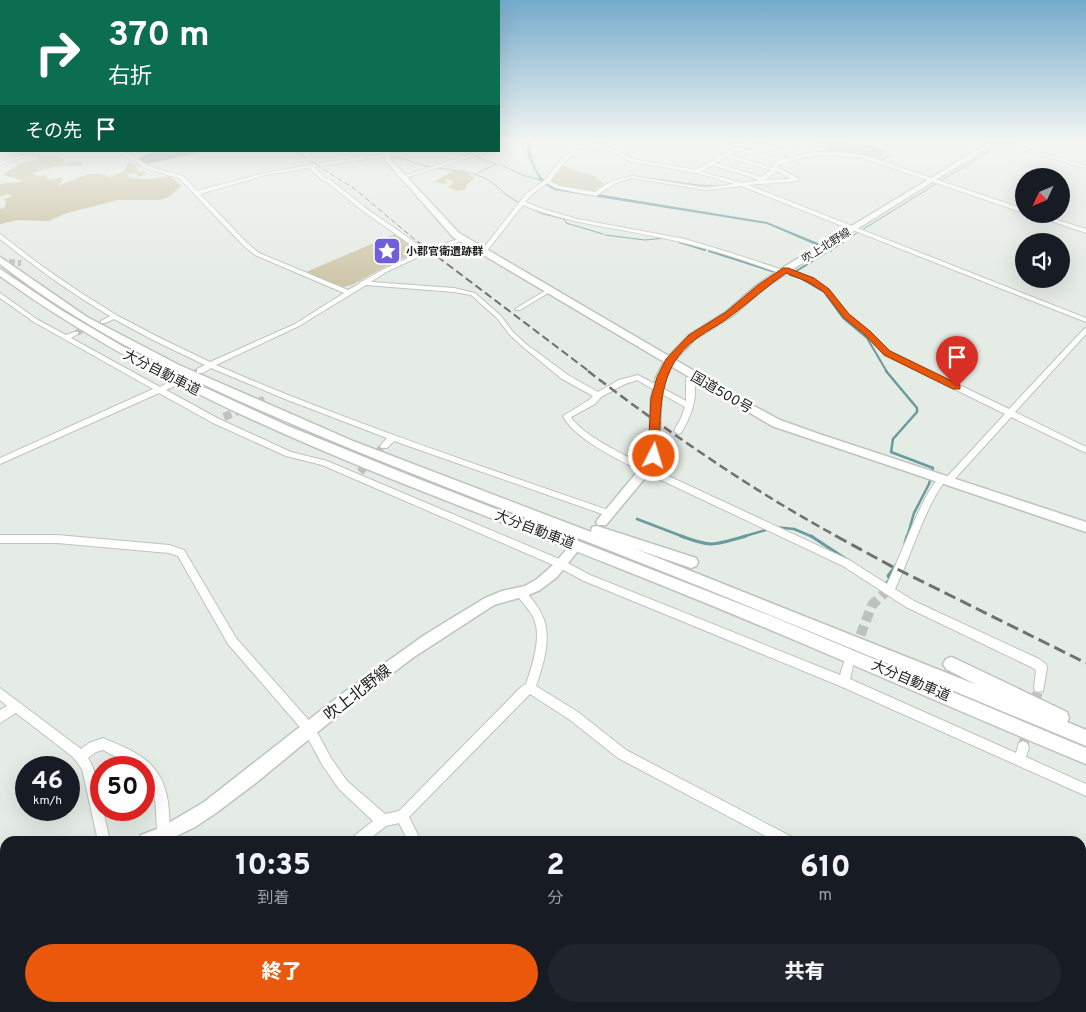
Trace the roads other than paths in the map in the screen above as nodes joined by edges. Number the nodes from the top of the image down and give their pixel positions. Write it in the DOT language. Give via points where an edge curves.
graph roads {
  1 [pos="192,188"];
  2 [pos="213,188"];
  3 [pos="338,188"];
  4 [pos="413,188"];
  5 [pos="536,188"];
  6 [pos="565,188"];
  7 [pos="605,188"];
  8 [pos="752,188"];
  9 [pos="918,188"];
  10 [pos="956,188"];
  11 [pos="196,193"];
  12 [pos="524,203"];
  13 [pos="1015,208"];
  14 [pos="1061,223"];
  15 [pos="853,228"];
  16 [pos="1086,231"];
  17 [pos="0,236"];
  18 [pos="464,239"];
  19 [pos="484,251"];
  20 [pos="425,252"];
  21 [pos="0,260"];
  22 [pos="22,263"];
  23 [pos="33,263"];
  24 [pos="784,271"];
  25 [pos="0,272"];
  26 [pos="362,283"];
  27 [pos="550,290"];
  28 [pos="347,292"];
  29 [pos="0,295"];
  30 [pos="518,309"];
  31 [pos="115,316"];
  32 [pos="1086,320"];
  33 [pos="103,322"];
  34 [pos="1086,330"];
  35 [pos="76,333"];
  36 [pos="65,338"];
  37 [pos="669,361"];
  38 [pos="209,365"];
  39 [pos="200,371"];
  40 [pos="690,379"];
  41 [pos="172,384"];
  42 [pos="659,389"];
  43 [pos="159,390"];
  44 [pos="277,394"];
  45 [pos="598,395"];
  46 [pos="268,398"];
  47 [pos="690,406"];
  48 [pos="1009,413"];
  49 [pos="678,430"];
  50 [pos="392,438"];
  51 [pos="384,446"];
  52 [pos="1086,450"];
  53 [pos="0,461"];
  54 [pos="646,470"];
  55 [pos="945,480"];
  56 [pos="452,485"];
  57 [pos="605,518"];
  58 [pos="1086,527"];
  59 [pos="0,539"];
  60 [pos="571,552"];
  61 [pos="691,562"];
  62 [pos="561,564"];
  63 [pos="890,588"];
  64 [pos="520,593"];
  65 [pos="951,664"];
  66 [pos="848,666"];
  67 [pos="844,682"];
  68 [pos="1039,687"];
  69 [pos="530,688"];
  70 [pos="0,693"];
  71 [pos="17,706"];
  72 [pos="0,717"];
  73 [pos="309,729"];
  74 [pos="1086,731"];
  75 [pos="1086,738"];
  76 [pos="1023,747"];
  77 [pos="79,756"];
  78 [pos="1086,756"];
  79 [pos="80,757"];
  80 [pos="1020,759"];
  81 [pos="1086,790"];
  82 [pos="402,816"];
  83 [pos="382,821"];
  84 [pos="103,836"];
  85 [pos="164,836"];
  86 [pos="167,836"];
  87 [pos="363,836"];
  88 [pos="412,836"];
  89 [pos="778,836"];
  1 -- 11 [label="street"];
  2 -- 11 [label="street"];
  3 -- 20 [label="street"];
  4 -- 18 [label="highway, 国道500号" via="448,228"];
  5 -- 12 [label="street"];
  6 -- 7 [label="street" via="596,194"];
  8 -- 15 [label="street"];
  9 -- 15 [label="main road, 吹上北野線"];
  10 -- 13 [label="street"];
  11 -- 28 [label="street" via="246,246 258,254"];
  12 -- 19 [label="street"];
  12 -- 24 [label="street" via="546,213 669,238"];
  14 -- 16 [label="street"];
  15 -- 24 [label="main road, 吹上北野線"];
  15 -- 32 [label="street"];
  17 -- 23 [label="street"];
  18 -- 19 [label="highway, 国道500号"];
  18 -- 20 [label="street"];
  19 -- 27 [label="highway, 国道500号"];
  20 -- 26 [label="street"];
  21 -- 56 [label="highway, 大分自動車道" via="69,310 199,379"];
  22 -- 23 [label="street"];
  23 -- 31 [label="street"];
  24 -- 37 [label="main road, 吹上北野線" via="729,314 692,337"];
  24 -- 48 [label="street" via="811,280 826,291 846,316 887,353"];
  25 -- 78 [label="highway, 大分自動車道" via="59,314 117,349 276,426 744,611"];
  26 -- 28 [label="street"];
  26 -- 45 [label="street" via="462,290 473,294 499,316 524,345 565,377"];
  27 -- 30 [label="street"];
  27 -- 37 [label="highway, 国道500号"];
  28 -- 38 [label="street" via="296,325"];
  29 -- 36 [label="street"];
  31 -- 33 [label="street"];
  31 -- 38 [label="street"];
  34 -- 48 [label="street"];
  35 -- 36 [label="street"];
  36 -- 43 [label="street"];
  37 -- 42 [label="main road, 吹上北野線"];
  37 -- 55 [label="highway, 国道500号" via="776,422"];
  38 -- 39 [label="street"];
  38 -- 44 [label="street"];
  40 -- 47 [label="street"];
  41 -- 43 [label="street"];
  42 -- 45 [label="street" via="638,377"];
  42 -- 47 [label="street"];
  42 -- 54 [label="main road, 吹上北野線" via="654,456"];
  43 -- 53 [label="street"];
  43 -- 62 [label="street" via="289,454 358,475"];
  44 -- 46 [label="street"];
  44 -- 50 [label="street"];
  45 -- 54 [label="street" via="566,419 594,440"];
  47 -- 49 [label="street"];
  48 -- 52 [label="street"];
  48 -- 55 [label="street"];
  50 -- 51 [label="street"];
  50 -- 57 [label="street"];
  54 -- 57 [label="main road, 吹上北野線"];
  54 -- 68 [label="street" via="846,563 910,604 1035,663 1042,668"];
  55 -- 58 [label="highway, 国道500号"];
  55 -- 63 [label="street" via="932,490"];
  56 -- 61 [label="highway"];
  56 -- 75 [label="highway, 大分自動車道" via="899,658"];
  59 -- 73 [label="street" via="57,539 169,549 181,553 232,641"];
  60 -- 62 [label="main road, 吹上北野線"];
  62 -- 64 [label="main road, 吹上北野線" via="547,579"];
  62 -- 67 [label="street" via="594,581"];
  64 -- 69 [label="street" via="536,613 542,627"];
  64 -- 73 [label="main road, 吹上北野線" via="492,599 438,632"];
  65 -- 74 [label="highway"];
  66 -- 67 [label="street"];
  67 -- 80 [label="street"];
  69 -- 82 [label="street"];
  69 -- 89 [label="street" via="574,716 622,754"];
  70 -- 71 [label="street"];
  71 -- 72 [label="street"];
  71 -- 77 [label="street"];
  73 -- 83 [label="street" via="339,780"];
  73 -- 86 [label="main road, 吹上北野線"];
  76 -- 80 [label="street"];
  79 -- 84 [label="street" via="87,766"];
  79 -- 85 [label="street" via="103,744 150,769 160,791"];
  80 -- 81 [label="street"];
  82 -- 83 [label="street"];
  82 -- 88 [label="street"];
  83 -- 87 [label="street"];
}
